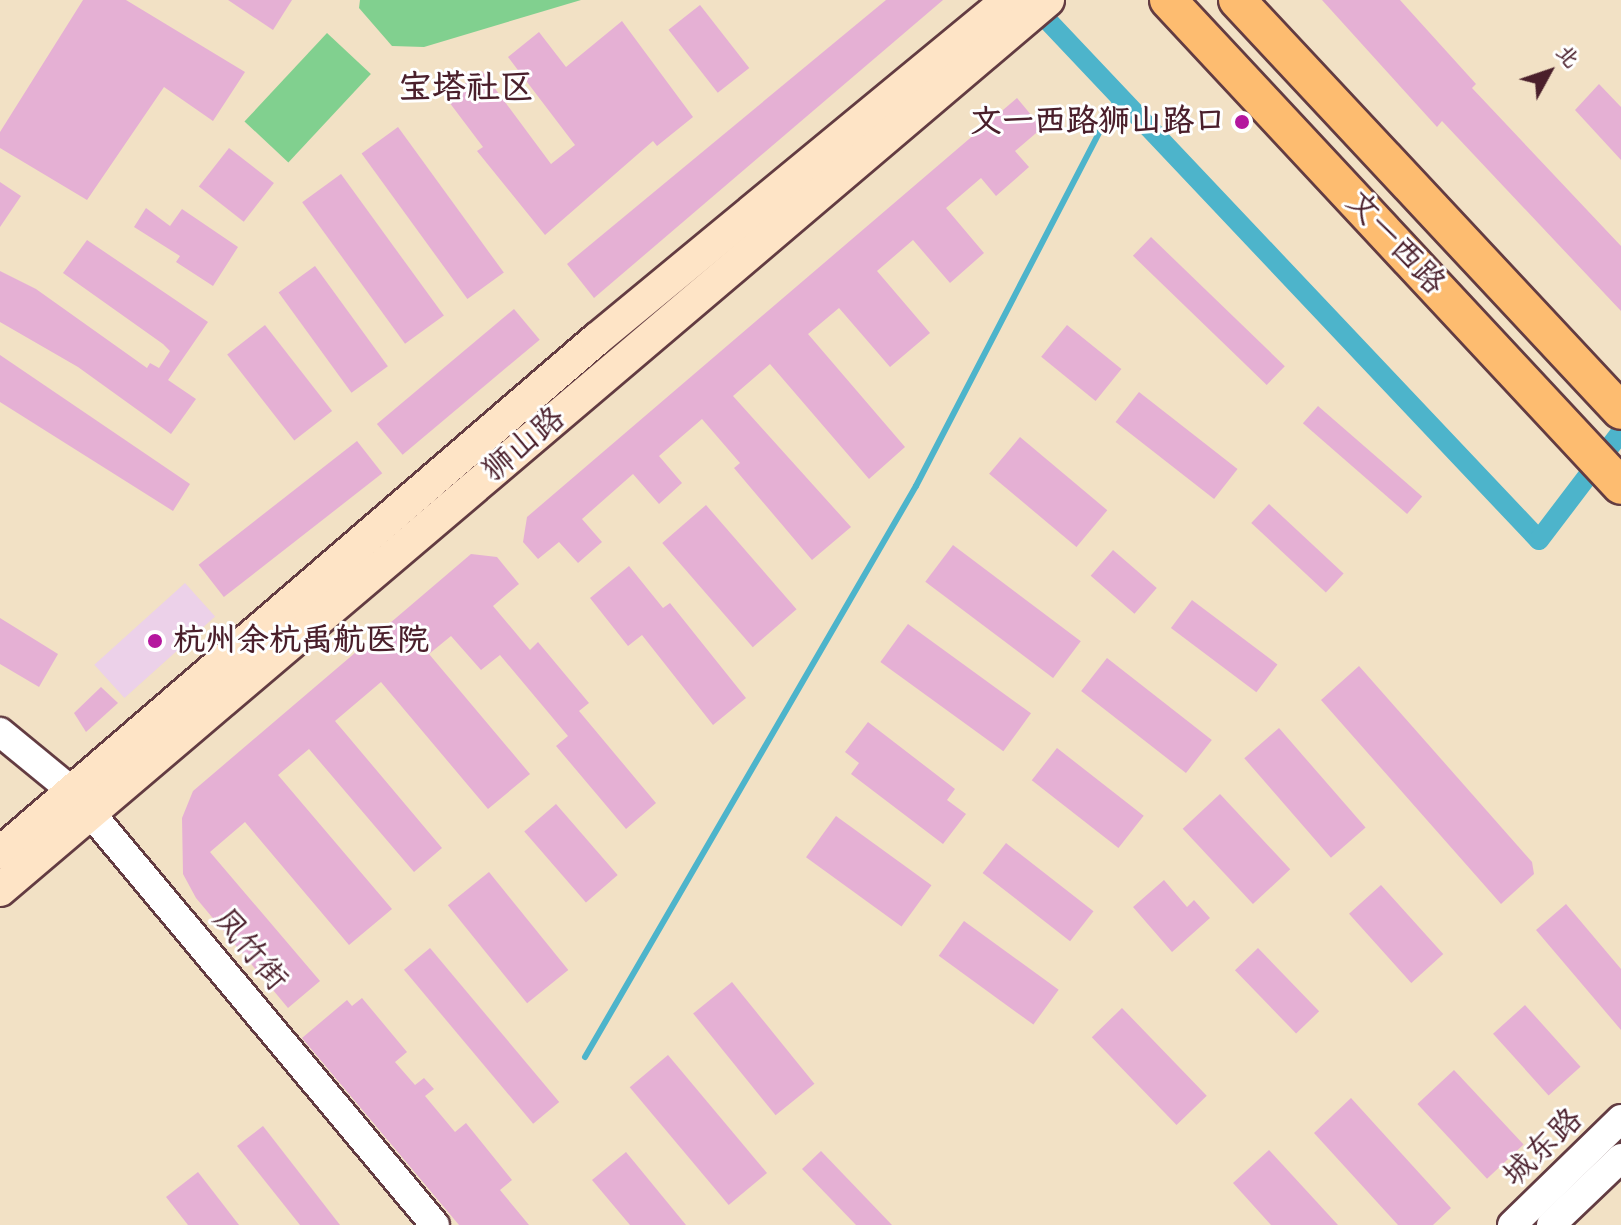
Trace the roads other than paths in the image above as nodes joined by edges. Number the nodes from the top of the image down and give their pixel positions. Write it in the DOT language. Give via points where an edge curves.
graph roads {
  1 [pos="1048,0"];
  2 [pos="1168,0"];
  3 [pos="1237,0"];
  4 [pos="1000,18"];
  5 [pos="1621,411"];
  6 [pos="1621,486"];
  7 [pos="0,732"];
  8 [pos="82,803"];
  9 [pos="0,853"];
  10 [pos="0,890"];
  11 [pos="1621,1119"];
  12 [pos="1621,1158"];
  13 [pos="435,1225"];
  14 [pos="1512,1225"];
  15 [pos="1551,1225"];
  1 -- 4 [label="main road, 狮山路"];
  2 -- 6 [label="main road, 文一西路"];
  3 -- 5 [label="main road, 文一西路"];
  4 -- 8 [label="main road, 狮山路" via="597,339"];
  7 -- 8 [label="street, 凤竹街"];
  8 -- 9 [label="main road, 狮山路"];
  8 -- 10 [label="main road, 狮山路"];
  8 -- 13 [label="street, 凤竹街"];
  11 -- 14 [label="street, 城东路"];
  12 -- 15 [label="street, 城东路"];
}
